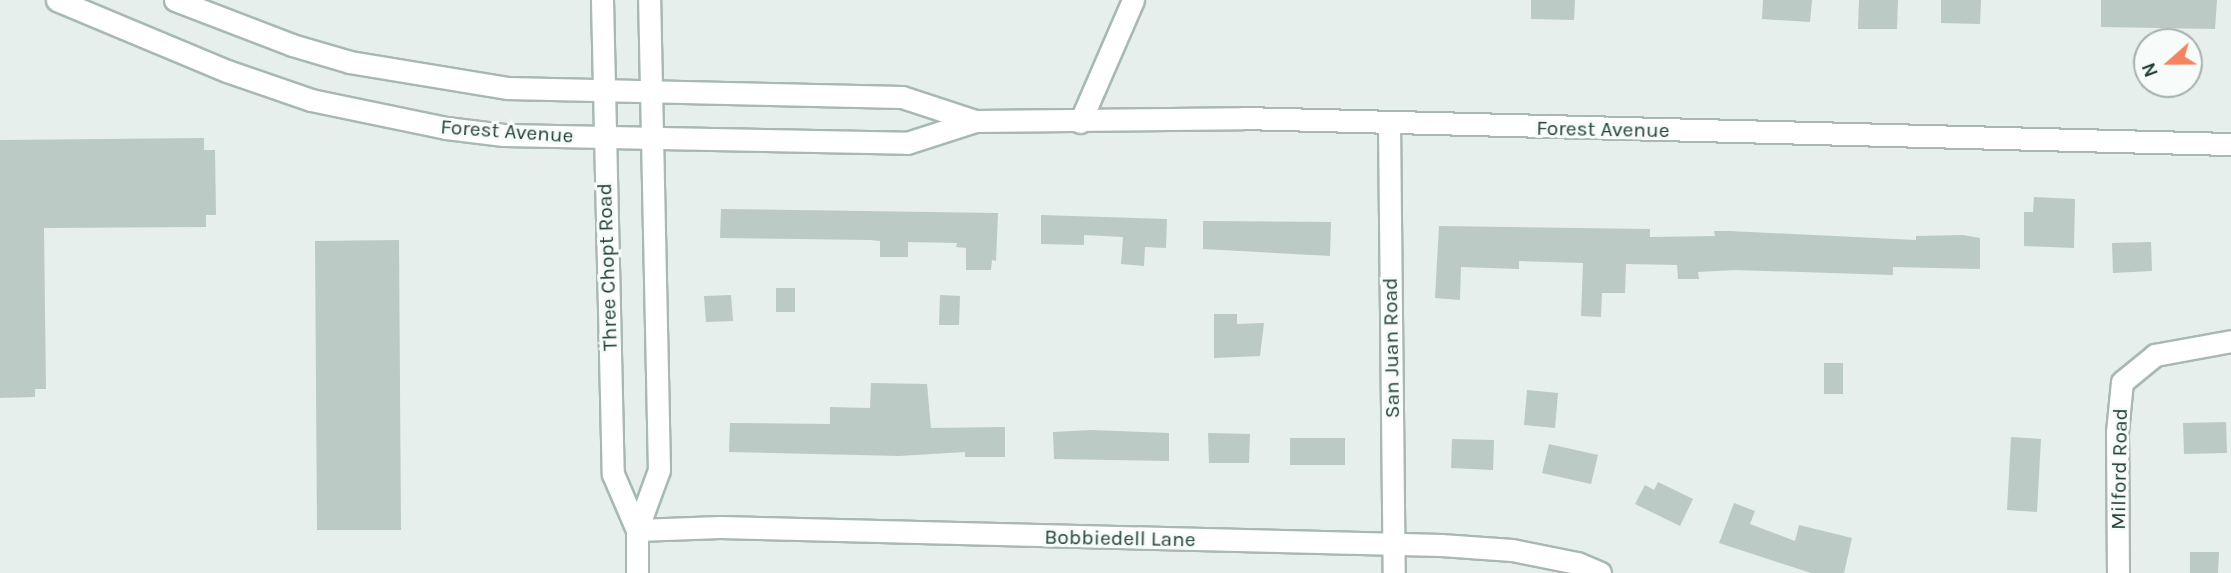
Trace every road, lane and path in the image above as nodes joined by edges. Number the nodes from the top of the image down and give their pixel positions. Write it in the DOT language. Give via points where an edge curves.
graph roads {
  1 [pos="57,0"];
  2 [pos="175,0"];
  3 [pos="602,0"];
  4 [pos="649,0"];
  5 [pos="1133,0"];
  6 [pos="604,92"];
  7 [pos="651,92"];
  8 [pos="975,121"];
  9 [pos="1080,122"];
  10 [pos="1389,123"];
  11 [pos="604,136"];
  12 [pos="652,136"];
  13 [pos="2231,144"];
  14 [pos="2231,341"];
  15 [pos="637,530"];
  16 [pos="1393,546"];
  17 [pos="637,573"];
  18 [pos="1394,573"];
  19 [pos="1600,573"];
  20 [pos="2118,573"];
  1 -- 11 [label="main road, Forest Avenue" via="227,71 362,113 504,135"];
  2 -- 6 [label="main road, Forest Avenue" via="350,62 461,84"];
  3 -- 6 [label="main road, Three Chopt Road"];
  4 -- 7 [label="main road, Three Chopt Road"];
  5 -- 9 [label="main road"];
  6 -- 7 [label="main road, Forest Avenue"];
  6 -- 11 [label="main road, Three Chopt Road"];
  7 -- 8 [label="main road, Forest Avenue" via="902,97"];
  7 -- 12 [label="main road, Three Chopt Road"];
  8 -- 9 [label="main road, Forest Avenue"];
  8 -- 12 [label="main road, Forest Avenue" via="907,143"];
  9 -- 10 [label="main road, Forest Avenue" via="1243,118"];
  10 -- 13 [label="main road, Forest Avenue"];
  10 -- 16 [label="main road, San Juan Road"];
  11 -- 12 [label="main road, Forest Avenue"];
  11 -- 15 [label="main road, Three Chopt Road" via="613,474"];
  12 -- 15 [label="main road, Three Chopt Road" via="659,470"];
  14 -- 20 [label="main road, Milford Road" via="2155,355 2122,382 2117,432"];
  15 -- 16 [label="main road, Bobbiedell Lane" via="720,527"];
  15 -- 17 [label="main road, Three Chopt Road"];
  16 -- 18 [label="main road, San Juan Road"];
  16 -- 19 [label="main road, Bobbiedell Lane" via="1512,550 1577,563"];
}
